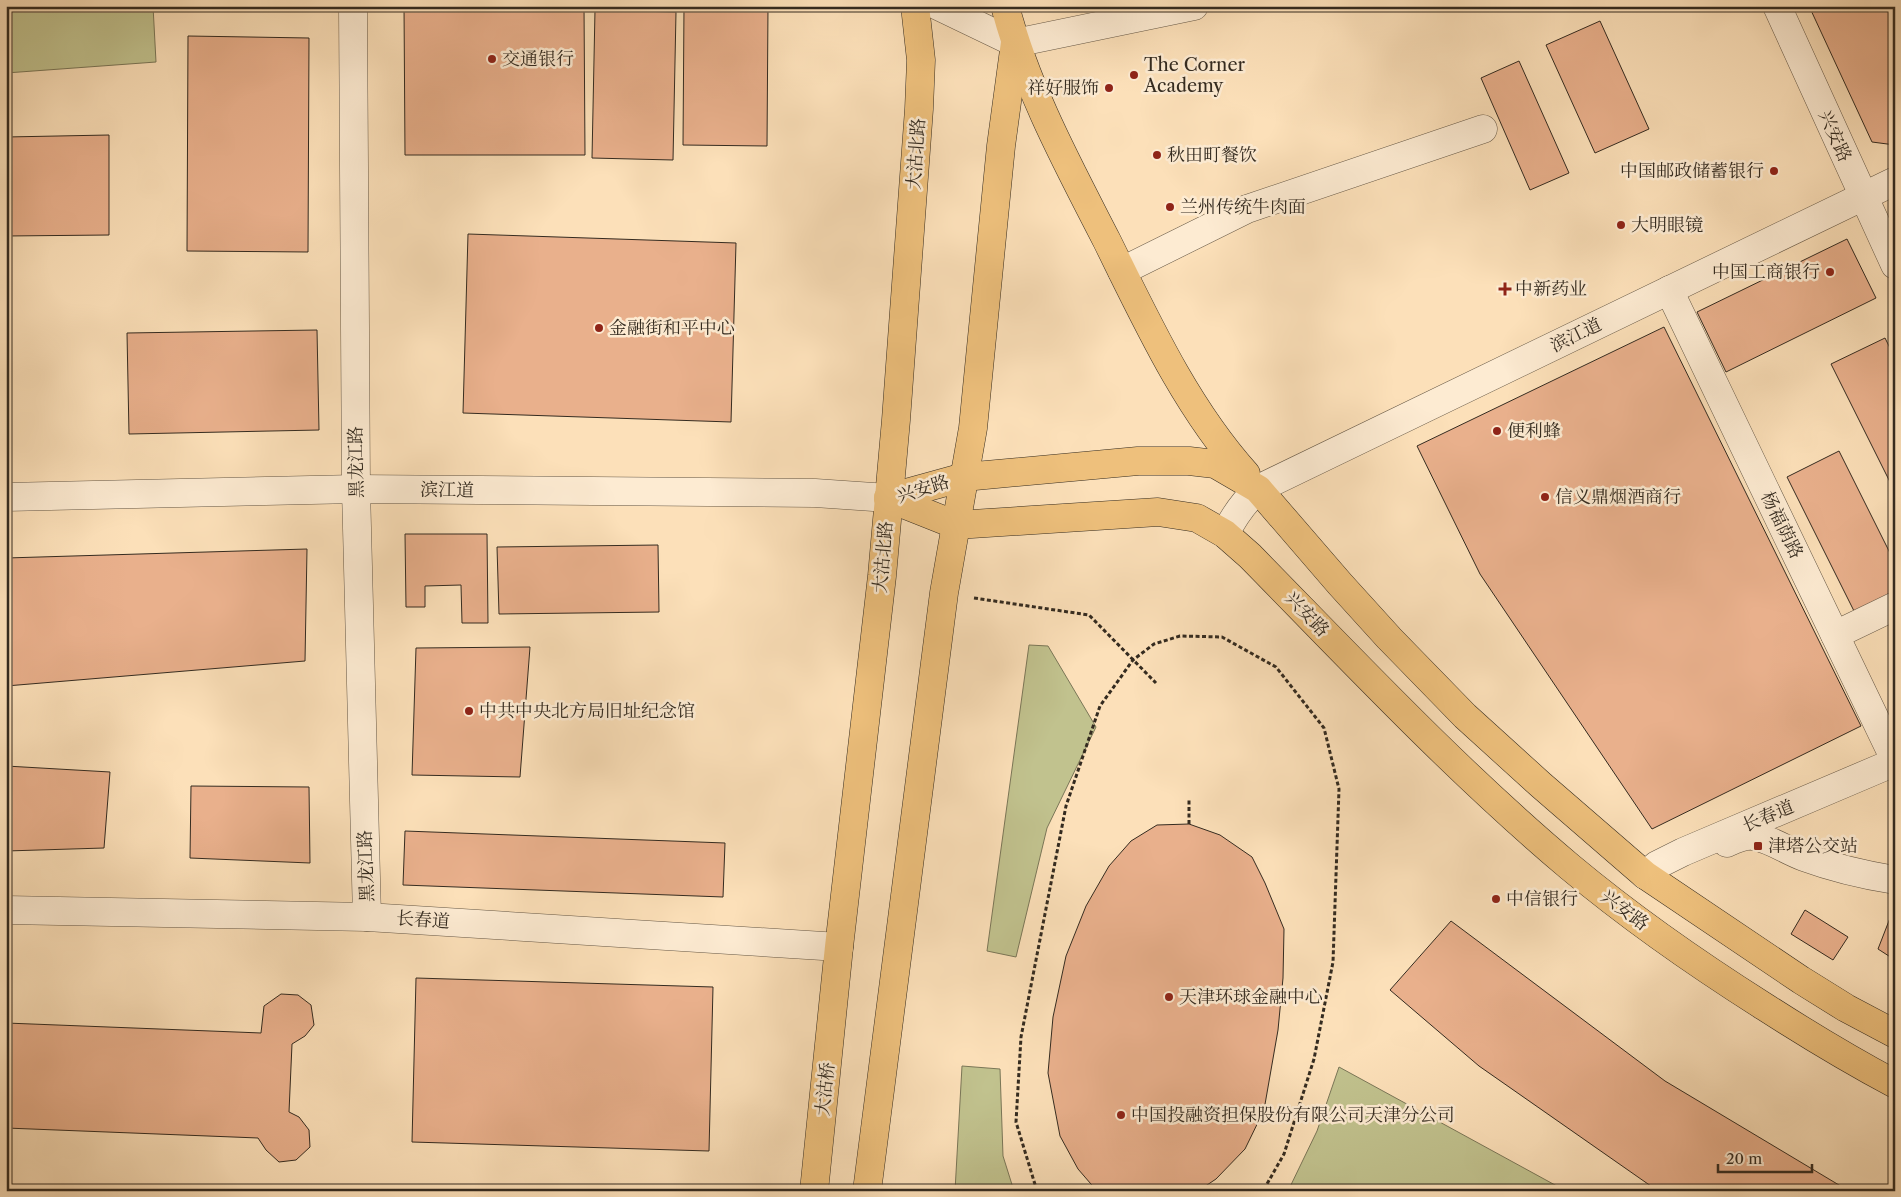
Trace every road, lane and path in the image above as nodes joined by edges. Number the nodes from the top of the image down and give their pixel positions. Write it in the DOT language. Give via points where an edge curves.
graph roads {
  1 [pos="353,6"];
  2 [pos="915,6"];
  3 [pos="938,6"];
  4 [pos="1005,6"];
  5 [pos="1194,6"];
  6 [pos="1776,6"];
  7 [pos="1015,43"];
  8 [pos="1483,129"];
  9 [pos="1895,181"];
  10 [pos="1862,196"];
  11 [pos="1895,265"];
  12 [pos="1122,271"];
  13 [pos="1669,290"];
  14 [pos="964,477"];
  15 [pos="356,489"];
  16 [pos="1258,489"];
  17 [pos="6,497"];
  18 [pos="888,498"];
  19 [pos="956,525"];
  20 [pos="1225,534"];
  21 [pos="944,593"];
  22 [pos="1895,606"];
  23 [pos="1835,635"];
  24 [pos="1133,660"];
  25 [pos="1156,683"];
  26 [pos="1895,761"];
  27 [pos="1189,799"];
  28 [pos="1189,824"];
  29 [pos="1767,829"];
  30 [pos="1649,878"];
  31 [pos="1895,880"];
  32 [pos="1624,909"];
  33 [pos="6,910"];
  34 [pos="367,917"];
  35 [pos="839,946"];
  36 [pos="835,988"];
  37 [pos="1895,1034"];
  38 [pos="1895,1084"];
  39 [pos="814,1191"];
  40 [pos="867,1191"];
  41 [pos="1037,1191"];
  42 [pos="1263,1191"];
  1 -- 15 [label="street, 黑龙江路"];
  2 -- 18 [label="main road, 大沽北路" via="921,60 919,108"];
  3 -- 7 [label="street"];
  4 -- 7 [label="main road"];
  5 -- 7 [label="street"];
  6 -- 10 [label="street, 兴安路"];
  7 -- 12 [label="main road" via="1043,114"];
  7 -- 14 [label="main road" via="1001,146 973,428"];
  8 -- 12 [label="street" via="1246,209"];
  9 -- 10 [label="street, 滨江道"];
  10 -- 11 [label="street, 兴安路"];
  10 -- 13 [label="street, 滨江道"];
  12 -- 16 [label="main road" via="1184,389 1221,447"];
  13 -- 16 [label="street, 滨江道"];
  13 -- 23 [label="street, 杨福荫路"];
  14 -- 16 [label="main road, 兴安路" via="1138,461 1189,461 1215,464"];
  14 -- 18 [label="main road, 兴安路"];
  14 -- 19 [label="main road"];
  15 -- 17 [label="street, 滨江道"];
  15 -- 18 [label="street, 滨江道" via="815,493"];
  15 -- 34 [label="street, 黑龙江路"];
  16 -- 20 [label="street" via="1236,514"];
  16 -- 30 [label="main road, 兴安路" via="1340,584 1465,716"];
  18 -- 19 [label="main road, 兴安路"];
  18 -- 35 [label="main road, 大沽北路" via="882,576"];
  19 -- 20 [label="main road, 兴安路" via="1158,512 1196,518"];
  19 -- 21 [label="main road"];
  20 -- 32 [label="main road, 兴安路" via="1420,729 1570,867"];
  21 -- 24 [label="path" via="1089,615"];
  21 -- 40 [label="main road"];
  22 -- 23 [label="street"];
  23 -- 26 [label="street, 杨福荫路"];
  24 -- 25 [label="path"];
  24 -- 41 [label="path" via="1100,706 1066,806 1021,1037 1016,1122"];
  24 -- 42 [label="path" via="1154,644 1180,636 1222,637 1276,667 1324,728 1337,780 1333,962 1314,1059 1284,1154"];
  26 -- 29 [label="street, 长春道"];
  27 -- 28 [label="path"];
  29 -- 30 [label="street, 长春道" via="1676,855 1657,864"];
  29 -- 31 [label="street" via="1802,857 1836,868"];
  30 -- 32 [label="main road"];
  30 -- 37 [label="main road, 兴安路" via="1808,984"];
  32 -- 38 [label="main road, 兴安路" via="1732,986 1823,1044"];
  33 -- 34 [label="street, 长春道"];
  34 -- 35 [label="street, 长春道"];
  35 -- 36 [label="main road, 大沽北路"];
  36 -- 39 [label="main road, 大沽桥"];
}
